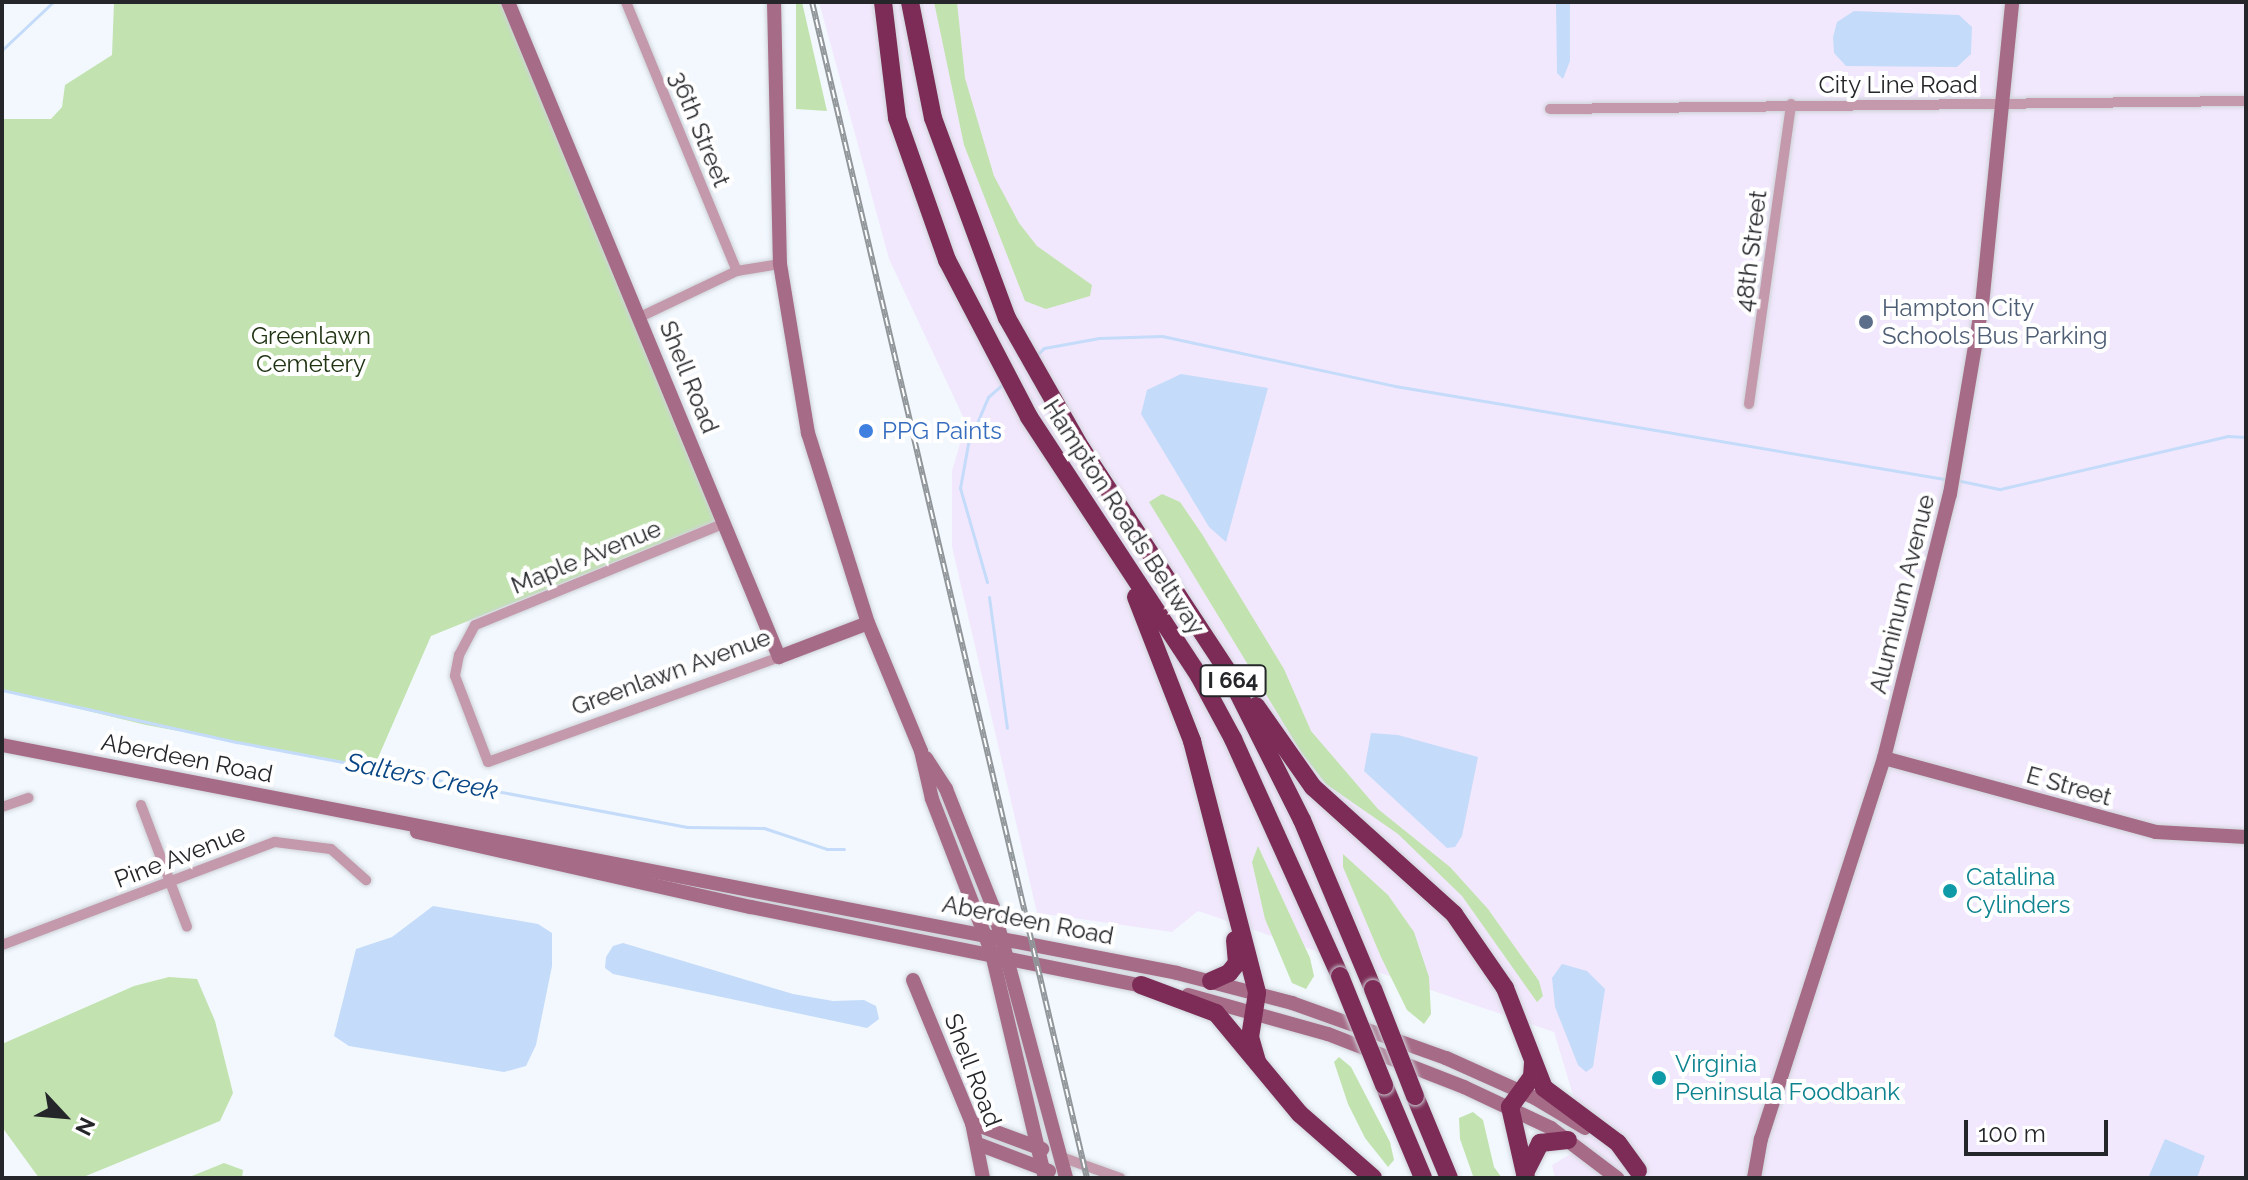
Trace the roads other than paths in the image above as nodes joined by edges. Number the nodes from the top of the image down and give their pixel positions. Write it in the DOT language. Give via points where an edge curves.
graph roads {
  1 [pos="508,2"];
  2 [pos="626,2"];
  3 [pos="774,2"];
  4 [pos="883,2"];
  5 [pos="910,2"];
  6 [pos="2012,2"];
  7 [pos="2246,101"];
  8 [pos="1791,104"];
  9 [pos="2005,105"];
  10 [pos="1550,109"];
  11 [pos="780,264"];
  12 [pos="737,271"];
  13 [pos="640,317"];
  14 [pos="1749,404"];
  15 [pos="725,523"];
  16 [pos="1116,550"];
  17 [pos="868,623"];
  18 [pos="779,657"];
  19 [pos="1226,669"];
  20 [pos="2,745"];
  21 [pos="921,751"];
  22 [pos="1884,758"];
  23 [pos="488,762"];
  24 [pos="28,798"];
  25 [pos="141,805"];
  26 [pos="2,807"];
  27 [pos="363,816"];
  28 [pos="2246,837"];
  29 [pos="1217,843"];
  30 [pos="366,880"];
  31 [pos="169,882"];
  32 [pos="187,927"];
  33 [pos="985,934"];
  34 [pos="1002,937"];
  35 [pos="2,945"];
  36 [pos="992,954"];
  37 [pos="1009,957"];
  38 [pos="913,980"];
  39 [pos="1211,981"];
  40 [pos="1141,985"];
  41 [pos="1255,1002"];
  42 [pos="1533,1059"];
  43 [pos="1257,1062"];
  44 [pos="1514,1098"];
  45 [pos="972,1123"];
  46 [pos="1568,1140"];
  47 [pos="978,1144"];
  48 [pos="1038,1148"];
  49 [pos="1061,1157"];
  50 [pos="1044,1174"];
  51 [pos="1641,1175"];
  52 [pos="1526,1176"];
  53 [pos="983,1178"];
  54 [pos="1066,1178"];
  55 [pos="1120,1178"];
  56 [pos="1373,1178"];
  57 [pos="1423,1178"];
  58 [pos="1449,1178"];
  59 [pos="1617,1178"];
  60 [pos="1754,1178"];
  1 -- 13 [label="main road, Shell Road"];
  2 -- 12 [label="street, 36th Street"];
  3 -- 11 [label="main road"];
  4 -- 16 [label="highway, Hampton Roads Beltway / I 664" via="897,118 947,260 1029,417"];
  5 -- 19 [label="highway, Hampton Roads Beltway / I 664" via="933,118 959,200 1007,318 1050,397"];
  6 -- 9 [label="main road, Aluminum Avenue"];
  7 -- 9 [label="street, City Line Road"];
  8 -- 9 [label="street, City Line Road"];
  8 -- 10 [label="street, City Line Road"];
  8 -- 14 [label="street, 48th Street"];
  9 -- 22 [label="main road, Aluminum Avenue" via="1982,305 1950,494"];
  11 -- 12 [label="street"];
  11 -- 17 [label="main road" via="808,433"];
  12 -- 13 [label="street"];
  13 -- 15 [label="main road, Shell Road"];
  15 -- 18 [label="main road, Shell Road"];
  15 -- 23 [label="street, Maple Avenue" via="487,619 467,636 455,676"];
  16 -- 29 [label="highway" via="1178,697"];
  16 -- 57 [label="highway, Hampton Roads Beltway / I 664, bridge" via="1233,739 1283,840"];
  17 -- 18 [label="main road, Greenlawn Avenue"];
  17 -- 21 [label="main road"];
  18 -- 23 [label="street, Greenlawn Avenue"];
  19 -- 42 [label="highway" via="1313,787 1423,882 1479,945 1505,988"];
  19 -- 58 [label="highway, Hampton Roads Beltway / I 664, bridge" via="1302,820"];
  20 -- 27 [label="main road, Aberdeen Road"];
  21 -- 33 [label="main road" via="932,799"];
  21 -- 34 [label="main road" via="946,789"];
  22 -- 28 [label="main road, E Street" via="2156,832"];
  22 -- 60 [label="main road, Aluminum Avenue" via="1761,1139"];
  24 -- 26 [label="street"];
  25 -- 31 [label="street"];
  27 -- 33 [label="main road, Aberdeen Road"];
  27 -- 36 [label="main road, Aberdeen Road" via="470,847"];
  29 -- 39 [label="highway" via="1238,957 1229,973"];
  29 -- 41 [label="highway"];
  30 -- 31 [label="street, Pine Avenue" via="331,849 286,841"];
  31 -- 32 [label="street"];
  31 -- 35 [label="street, Pine Avenue"];
  33 -- 34 [label="main road, Aberdeen Road"];
  33 -- 36 [label="main road"];
  34 -- 37 [label="main road"];
  34 -- 39 [label="main road, Aberdeen Road"];
  36 -- 37 [label="main road, Aberdeen Road"];
  36 -- 48 [label="main road"];
  37 -- 40 [label="main road, Aberdeen Road"];
  37 -- 49 [label="main road"];
  38 -- 45 [label="main road, Shell Road"];
  39 -- 41 [label="main road, Aberdeen Road"];
  40 -- 41 [label="main road, Aberdeen Road"];
  40 -- 43 [label="highway" via="1212,1010"];
  41 -- 43 [label="highway" via="1250,1040"];
  41 -- 44 [label="main road, Aberdeen Road" via="1446,1058"];
  42 -- 44 [label="highway" via="1532,1077"];
  42 -- 51 [label="highway" via="1551,1096 1618,1143"];
  43 -- 56 [label="highway" via="1300,1114"];
  44 -- 46 [label="main road, Aberdeen Road"];
  44 -- 51 [label="main road, Aberdeen Road" via="1572,1120"];
  44 -- 52 [label="highway"];
  45 -- 47 [label="main road, Shell Road"];
  45 -- 48 [label="main road"];
  46 -- 52 [label="highway" via="1540,1143"];
  46 -- 59 [label="main road, Aberdeen Road"];
  47 -- 50 [label="main road"];
  47 -- 53 [label="main road, Shell Road"];
  48 -- 49 [label="main road"];
  48 -- 50 [label="main road"];
  49 -- 54 [label="main road"];
  49 -- 55 [label="street"];
  50 -- 54 [label="main road"];
}
